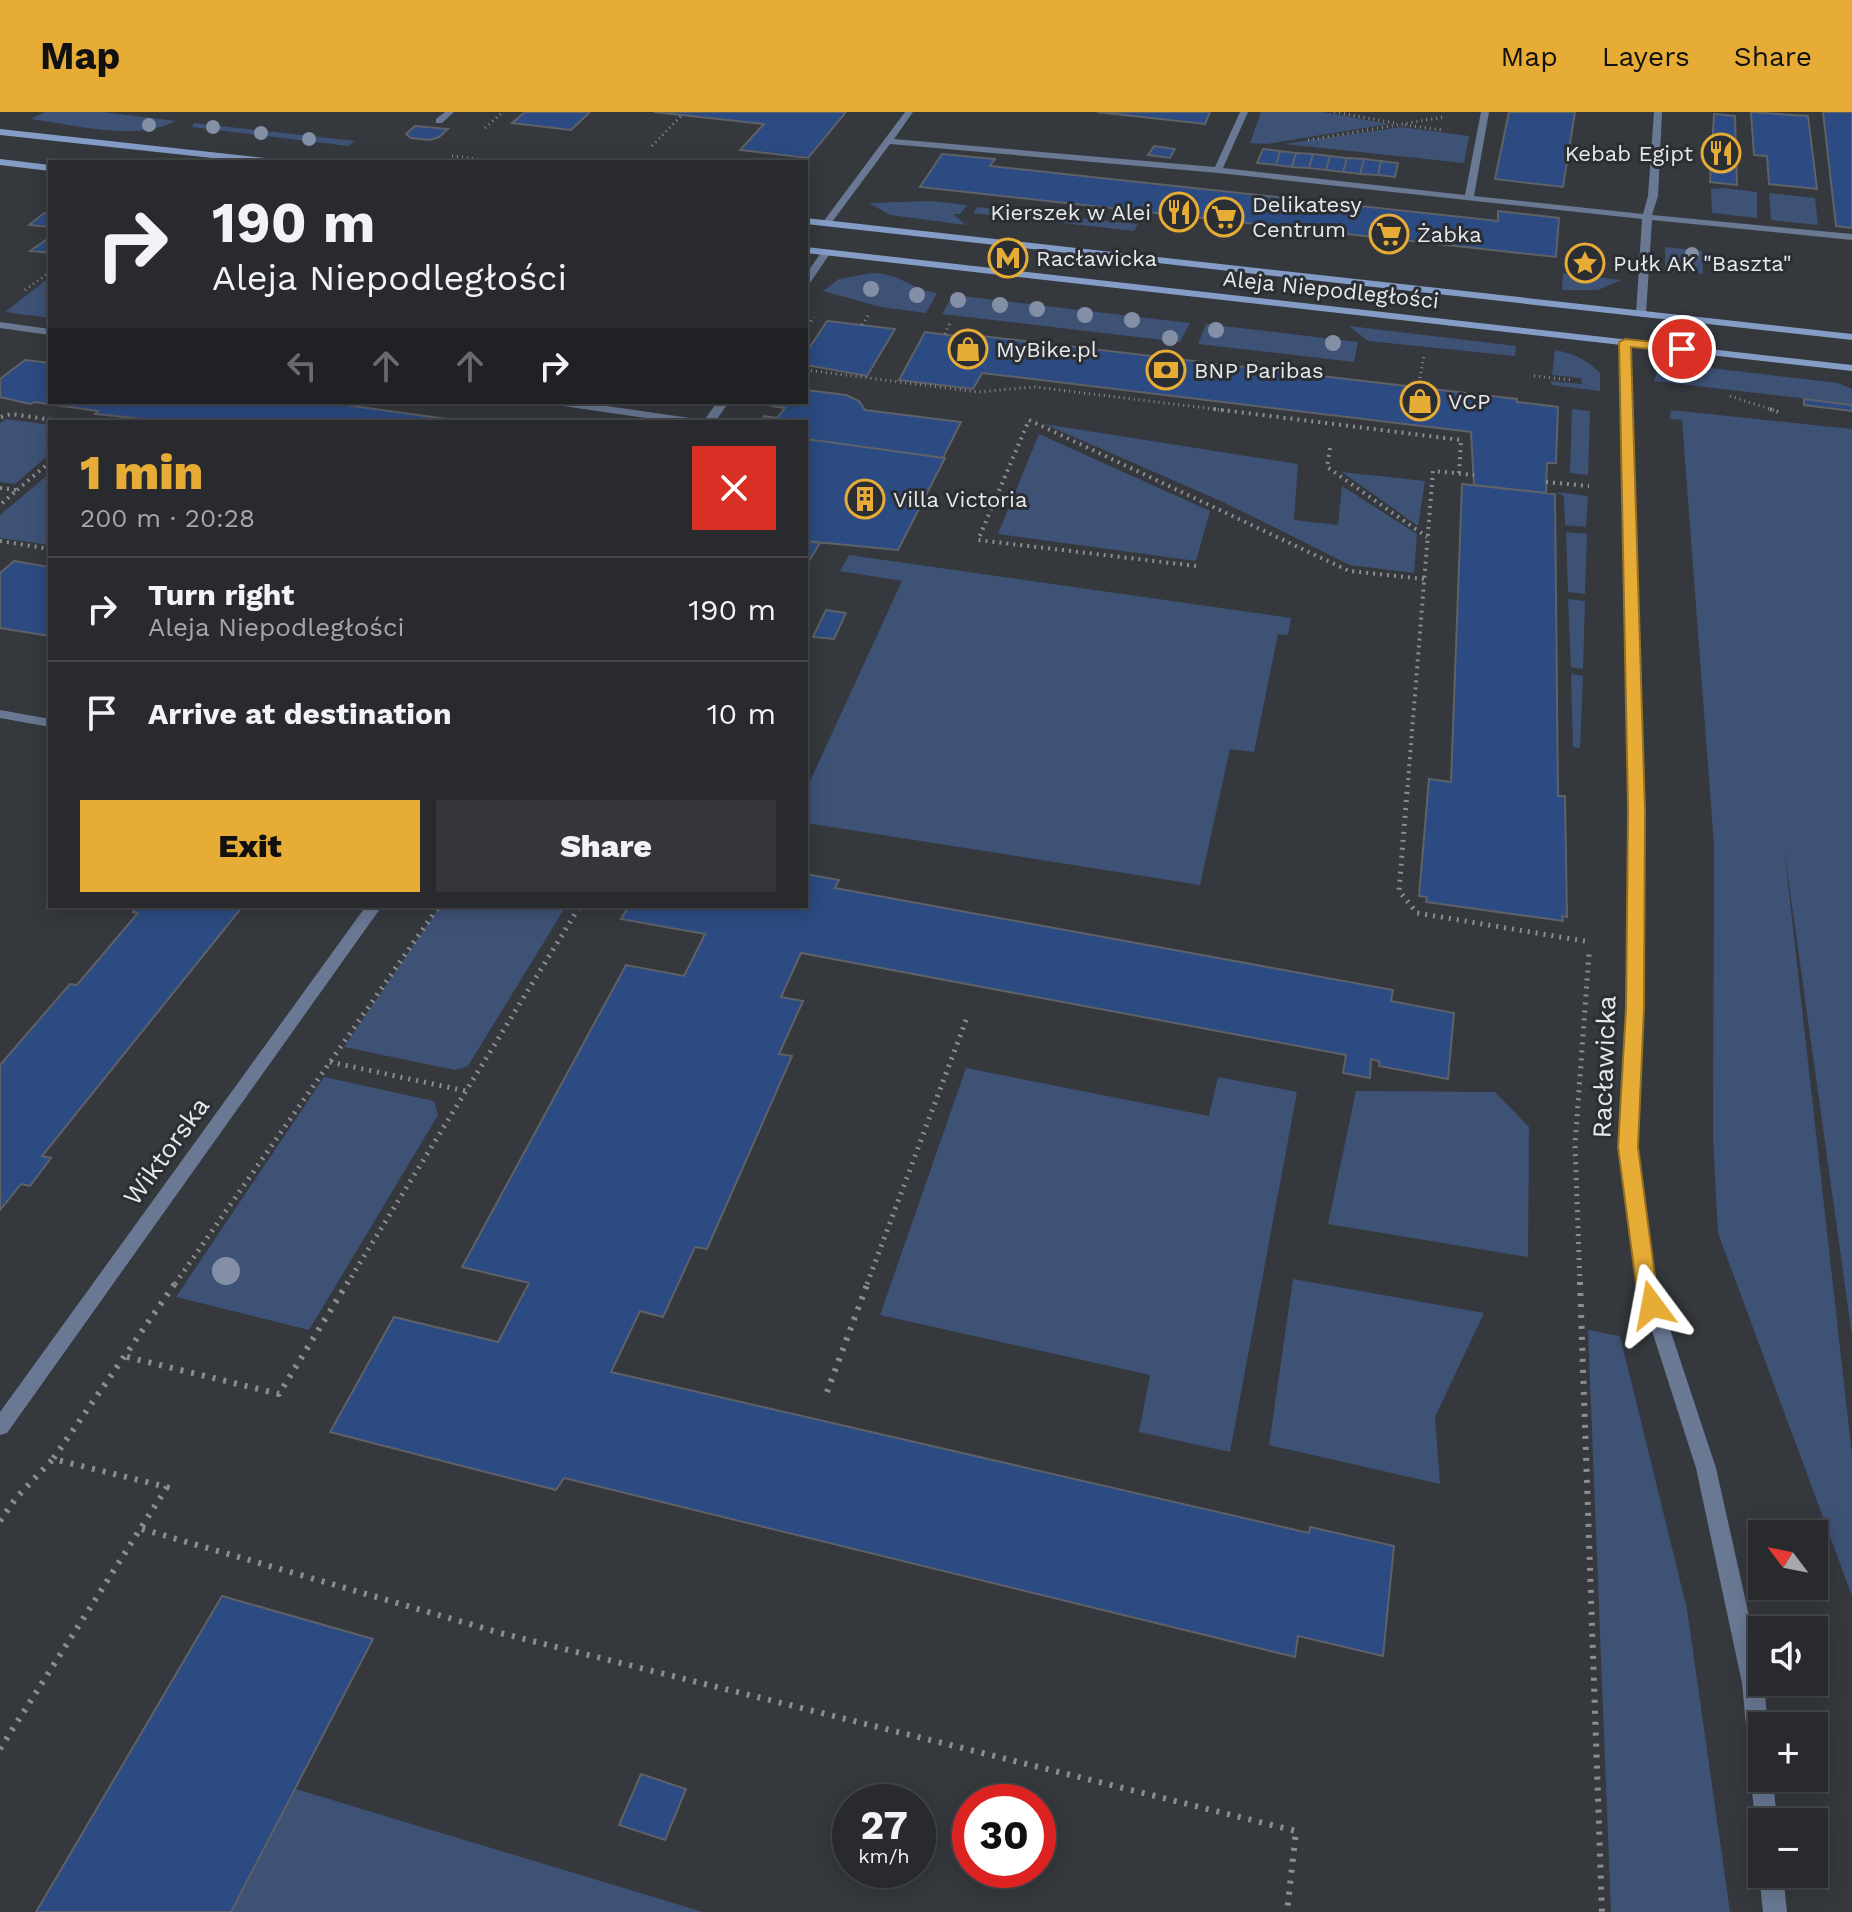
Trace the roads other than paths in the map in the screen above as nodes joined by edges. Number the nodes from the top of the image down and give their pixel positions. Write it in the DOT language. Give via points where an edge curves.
graph roads {
  1 [pos="450,112"];
  2 [pos="909,112"];
  3 [pos="1244,112"];
  4 [pos="1485,112"];
  5 [pos="1658,112"];
  6 [pos="439,121"];
  7 [pos="0,132"];
  8 [pos="888,141"];
  9 [pos="256,160"];
  10 [pos="0,162"];
  11 [pos="48,168"];
  12 [pos="1218,170"];
  13 [pos="1469,197"];
  14 [pos="1647,217"];
  15 [pos="808,221"];
  16 [pos="826,224"];
  17 [pos="1852,237"];
  18 [pos="808,250"];
  19 [pos="826,252"];
  20 [pos="808,278"];
  21 [pos="1641,314"];
  22 [pos="0,325"];
  23 [pos="48,332"];
  24 [pos="1852,337"];
  25 [pos="1625,342"];
  26 [pos="1852,368"];
  27 [pos="570,404"];
  28 [pos="683,420"];
  29 [pos="0,714"];
  30 [pos="48,723"];
  31 [pos="373,908"];
  32 [pos="0,1427"];
  33 [pos="1756,1712"];
  34 [pos="1772,1888"];
  35 [pos="1775,1912"];
  1 -- 6 [label="street"];
  2 -- 8 [label="street"];
  3 -- 12 [label="street"];
  4 -- 13 [label="street"];
  5 -- 14 [label="street"];
  7 -- 9 [label="main road"];
  8 -- 12 [label="street"];
  8 -- 16 [label="street"];
  10 -- 11 [label="main road"];
  12 -- 13 [label="street"];
  13 -- 14 [label="street"];
  14 -- 17 [label="street"];
  14 -- 21 [label="street"];
  15 -- 16 [label="main road, Aleja Niepodległości"];
  16 -- 21 [label="main road, Aleja Niepodległości"];
  18 -- 19 [label="main road, Aleja Niepodległości"];
  19 -- 20 [label="street"];
  19 -- 25 [label="main road, Aleja Niepodległości"];
  21 -- 24 [label="main road, Aleja Niepodległości"];
  22 -- 23 [label="street"];
  25 -- 26 [label="main road, Aleja Niepodległości"];
  25 -- 33 [label="street, Racławicka" via="1637,811 1628,1147 1646,1284 1706,1468"];
  27 -- 28 [label="street"];
  29 -- 30 [label="street"];
  31 -- 32 [label="street, Wiktorska"];
  34 -- 35 [label="street"];
}
